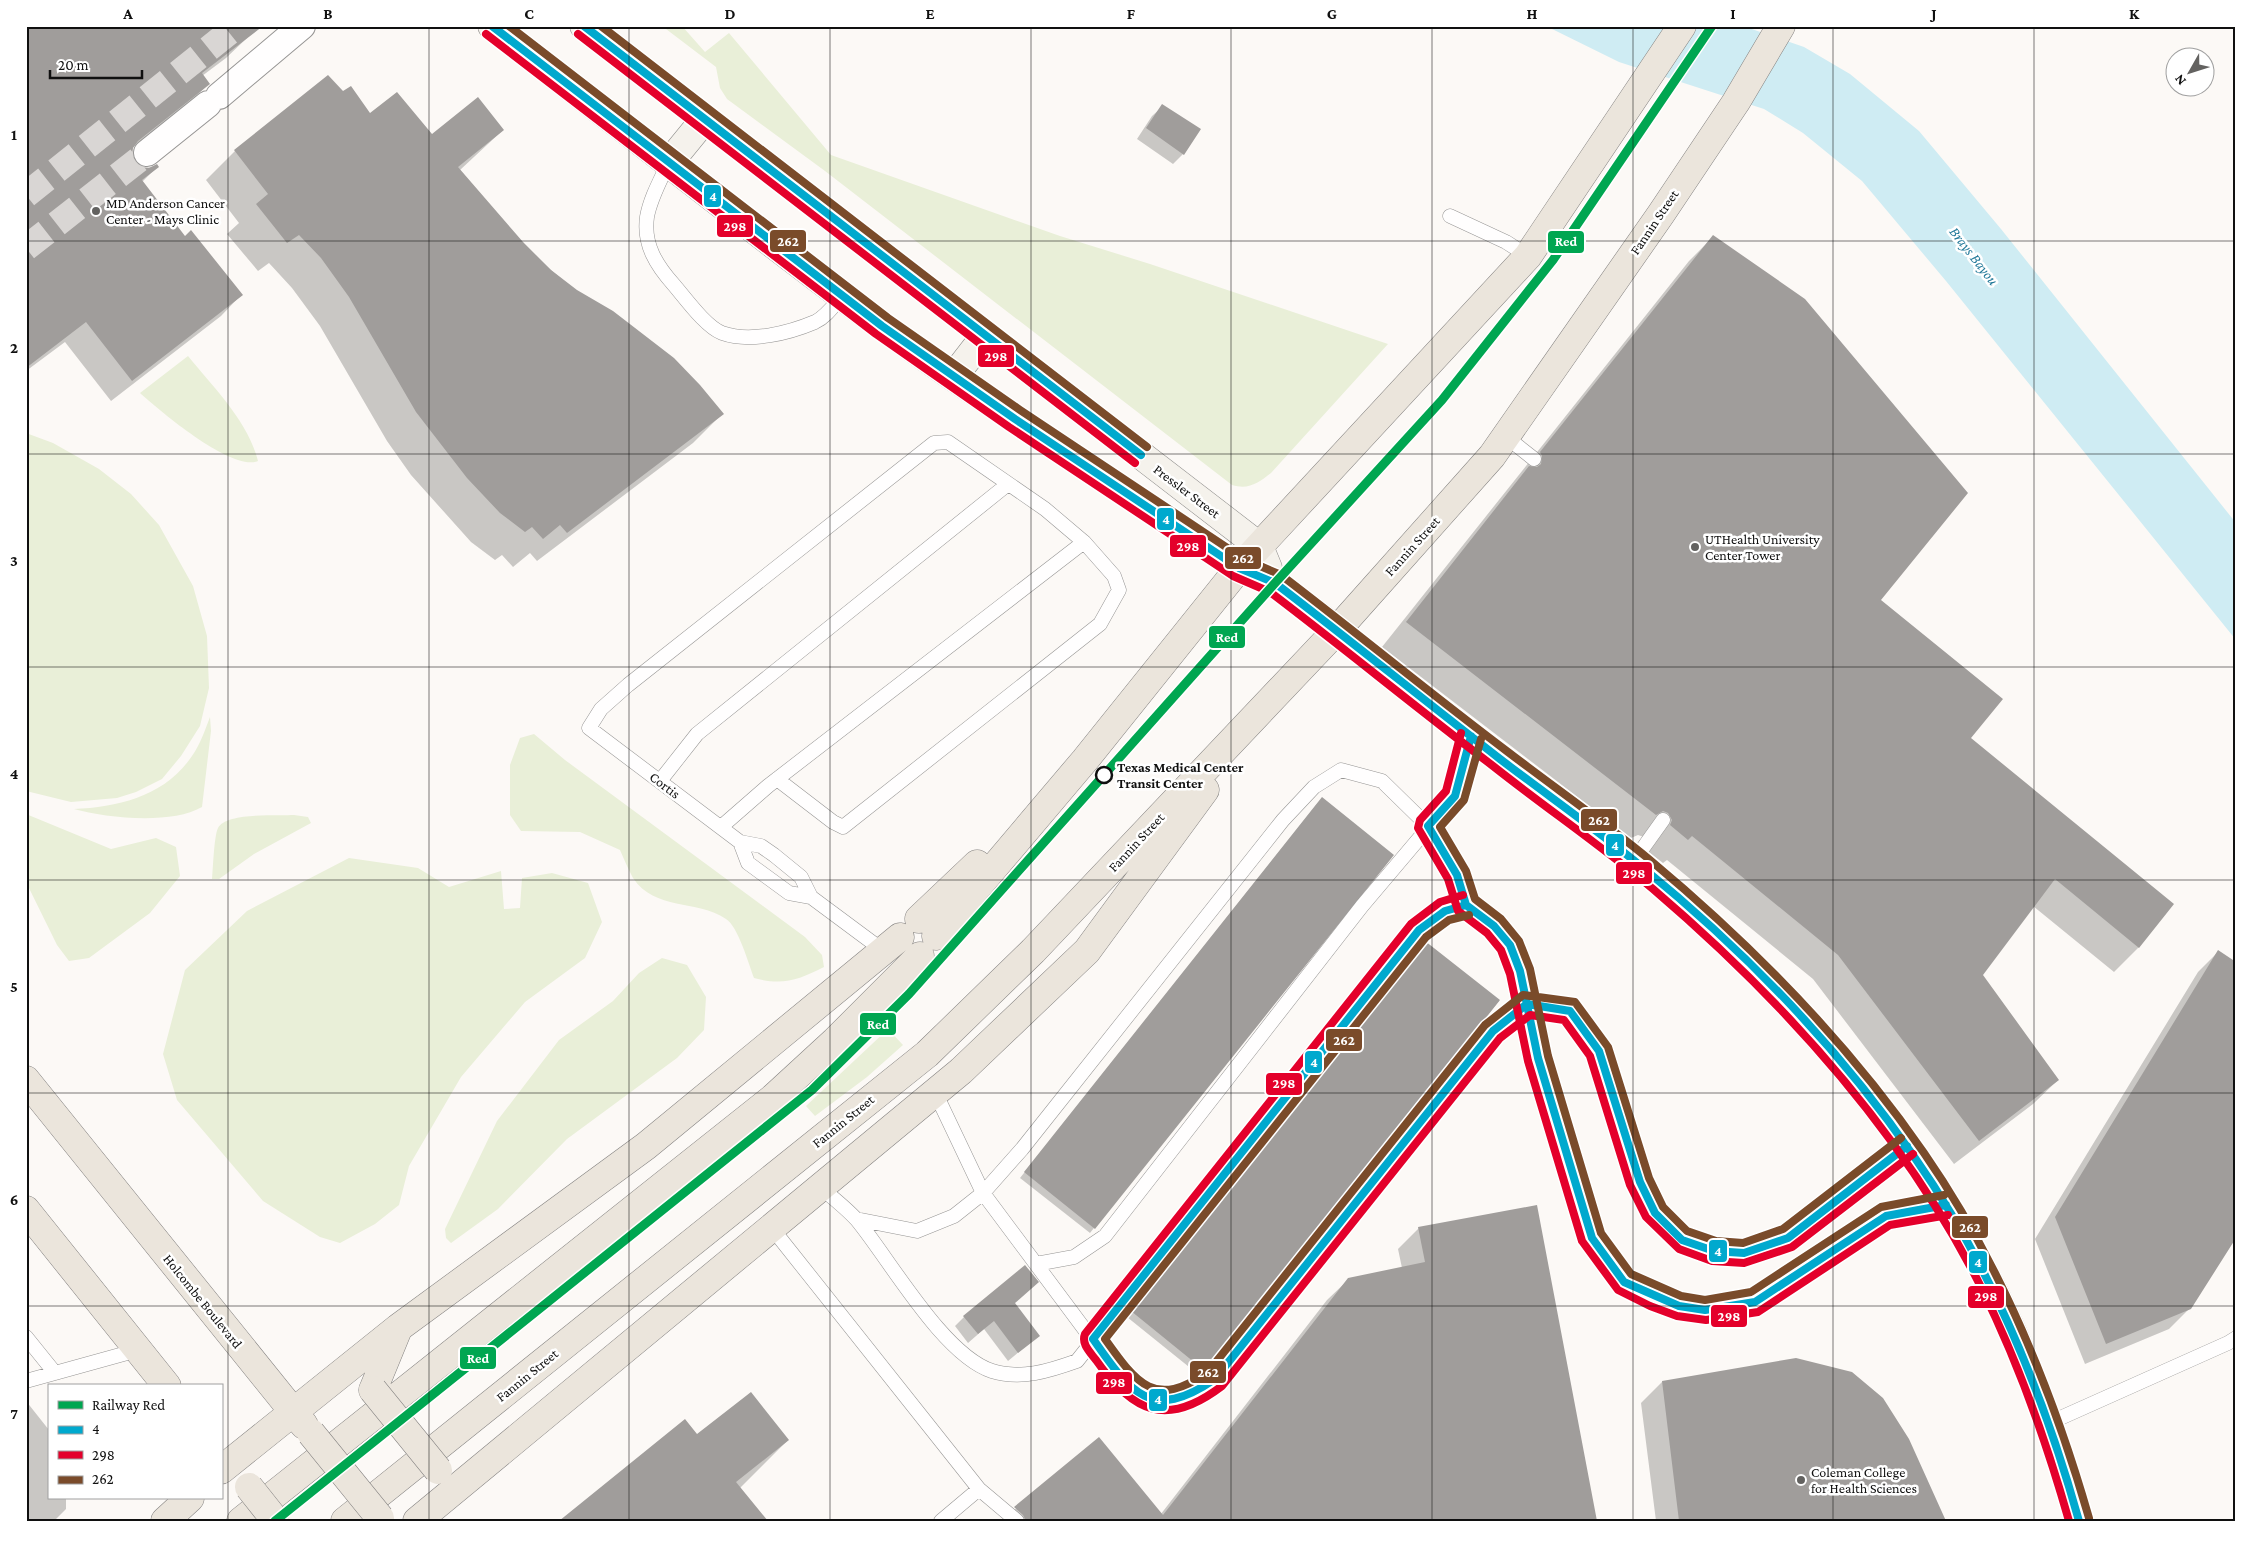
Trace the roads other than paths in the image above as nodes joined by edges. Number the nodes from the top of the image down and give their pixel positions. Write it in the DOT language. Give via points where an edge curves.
graph roads {
  1 [pos="302,26"];
  2 [pos="492,26"];
  3 [pos="584,26"];
  4 [pos="1682,26"];
  5 [pos="1781,26"];
  6 [pos="704,120"];
  7 [pos="147,153"];
  8 [pos="668,164"];
  9 [pos="1450,216"];
  10 [pos="1528,256"];
  11 [pos="842,296"];
  12 [pos="985,336"];
  13 [pos="954,376"];
  14 [pos="1505,436"];
  15 [pos="1534,460"];
  16 [pos="1008,484"];
  17 [pos="1084,542"];
  18 [pos="1259,546"];
  19 [pos="1239,568"];
  20 [pos="1274,583"];
  21 [pos="1337,630"];
  22 [pos="1277,692"];
  23 [pos="1471,736"];
  24 [pos="777,779"];
  25 [pos="660,780"];
  26 [pos="1663,820"];
  27 [pos="1428,826"];
  28 [pos="721,827"];
  29 [pos="740,842"];
  30 [pos="1633,862"];
  31 [pos="811,897"];
  32 [pos="1466,905"];
  33 [pos="912,940"];
  34 [pos="1527,1004"];
  35 [pos="26,1080"];
  36 [pos="935,1092"];
  37 [pos="1907,1146"];
  38 [pos="820,1187"];
  39 [pos="983,1193"];
  40 [pos="1946,1205"];
  41 [pos="26,1210"];
  42 [pos="856,1220"];
  43 [pos="771,1226"];
  44 [pos="1036,1264"];
  45 [pos="398,1328"];
  46 [pos="26,1336"];
  47 [pos="2236,1338"];
  48 [pos="1093,1339"];
  49 [pos="138,1350"];
  50 [pos="55,1374"];
  51 [pos="26,1381"];
  52 [pos="165,1384"];
  53 [pos="293,1412"];
  54 [pos="2049,1423"];
  55 [pos="501,1449"];
  56 [pos="224,1462"];
  57 [pos="979,1489"];
  58 [pos="188,1500"];
  59 [pos="381,1519"];
  60 [pos="164,1521"];
  61 [pos="241,1521"];
  62 [pos="276,1521"];
  63 [pos="345,1521"];
  64 [pos="417,1521"];
  65 [pos="941,1521"];
  66 [pos="1017,1521"];
  67 [pos="2079,1521"];
  1 -- 7 [label="street"];
  2 -- 8 [label="street"];
  3 -- 6 [label="street, Pressler Street"];
  4 -- 10 [label="main road"];
  5 -- 14 [label="main road, Fannin Street" via="1736,102 1661,214"];
  6 -- 8 [label="street"];
  6 -- 12 [label="street, Pressler Street"];
  8 -- 11 [label="street"];
  8 -- 11 [label="lane" via="647,218 651,254 699,315 721,333 744,337 770,335 816,321 829,312"];
  9 -- 10 [label="lane" via="1483,230"];
  10 -- 18 [label="main road"];
  11 -- 13 [label="street"];
  12 -- 13 [label="street"];
  12 -- 18 [label="street, Pressler Street"];
  13 -- 19 [label="street"];
  14 -- 15 [label="lane"];
  14 -- 21 [label="main road, Fannin Street" via="1492,456"];
  16 -- 17 [label="lane"];
  16 -- 25 [label="lane" via="697,734"];
  16 -- 25 [label="lane, Cortis" via="948,442 934,443 628,686 601,709 589,728"];
  17 -- 24 [label="lane"];
  17 -- 24 [label="lane" via="1114,576 1119,590 1100,624 843,827"];
  18 -- 19 [label="main road"];
  18 -- 20 [label="street"];
  19 -- 20 [label="street"];
  19 -- 33 [label="main road" via="1085,760"];
  20 -- 21 [label="street"];
  21 -- 22 [label="main road, Fannin Street"];
  21 -- 23 [label="street"];
  22 -- 36 [label="main road" via="1087,951"];
  22 -- 63 [label="main road, Fannin Street" via="1033,951 927,1054"];
  23 -- 27 [label="lane" via="1455,796"];
  23 -- 30 [label="street"];
  24 -- 28 [label="lane"];
  25 -- 28 [label="lane, Cortis"];
  26 -- 30 [label="lane"];
  27 -- 32 [label="lane" via="1457,875"];
  27 -- 39 [label="lane" via="1382,781 1341,770 1314,787 1283,820 1022,1149"];
  27 -- 44 [label="lane" via="1105,1236 1074,1257"];
  28 -- 29 [label="lane, Cortis"];
  29 -- 31 [label="lane, Cortis" via="761,846 774,855 801,877"];
  29 -- 31 [label="lane, Cortis" via="748,863 789,893"];
  30 -- 37 [label="street" via="1659,881 1777,990 1858,1082"];
  31 -- 33 [label="lane, Cortis"];
  32 -- 34 [label="lane" via="1494,926 1510,944"];
  32 -- 48 [label="lane" via="1445,911 1419,930"];
  33 -- 45 [label="main road" via="646,1146"];
  33 -- 61 [label="main road" via="835,1042 773,1098"];
  34 -- 37 [label="lane" via="1570,1011 1599,1051 1640,1182 1655,1213 1682,1240 1714,1251 1744,1253 1788,1238"];
  34 -- 40 [label="lane" via="1538,1058 1592,1238 1624,1282 1654,1297 1704,1310 1755,1302 1886,1216"];
  34 -- 48 [label="lane" via="1493,1031 1215,1379 1187,1397 1159,1402 1129,1388"];
  35 -- 53 [label="main road, Holcombe Boulevard"];
  36 -- 38 [label="main road"];
  36 -- 39 [label="lane"];
  37 -- 40 [label="street"];
  38 -- 42 [label="lane"];
  38 -- 43 [label="main road"];
  39 -- 42 [label="lane" via="954,1216 917,1231"];
  39 -- 44 [label="lane"];
  40 -- 54 [label="street" via="2006,1320"];
  41 -- 49 [label="main road"];
  42 -- 48 [label="lane" via="928,1316 960,1352 991,1371 1041,1374 1077,1361"];
  43 -- 55 [label="main road"];
  43 -- 57 [label="lane"];
  44 -- 48 [label="lane"];
  45 -- 53 [label="main road"];
  45 -- 55 [label="main road, bridge" via="373,1390 438,1470"];
  46 -- 50 [label="lane"];
  47 -- 54 [label="lane"];
  49 -- 50 [label="lane"];
  49 -- 52 [label="main road"];
  50 -- 51 [label="lane"];
  53 -- 56 [label="main road"];
  53 -- 59 [label="main road, Holcombe Boulevard, bridge"];
  54 -- 67 [label="street"];
  55 -- 64 [label="main road"];
  56 -- 62 [label="main road, bridge"];
  57 -- 65 [label="lane"];
  57 -- 66 [label="lane"];
  58 -- 60 [label="main road"];
}
